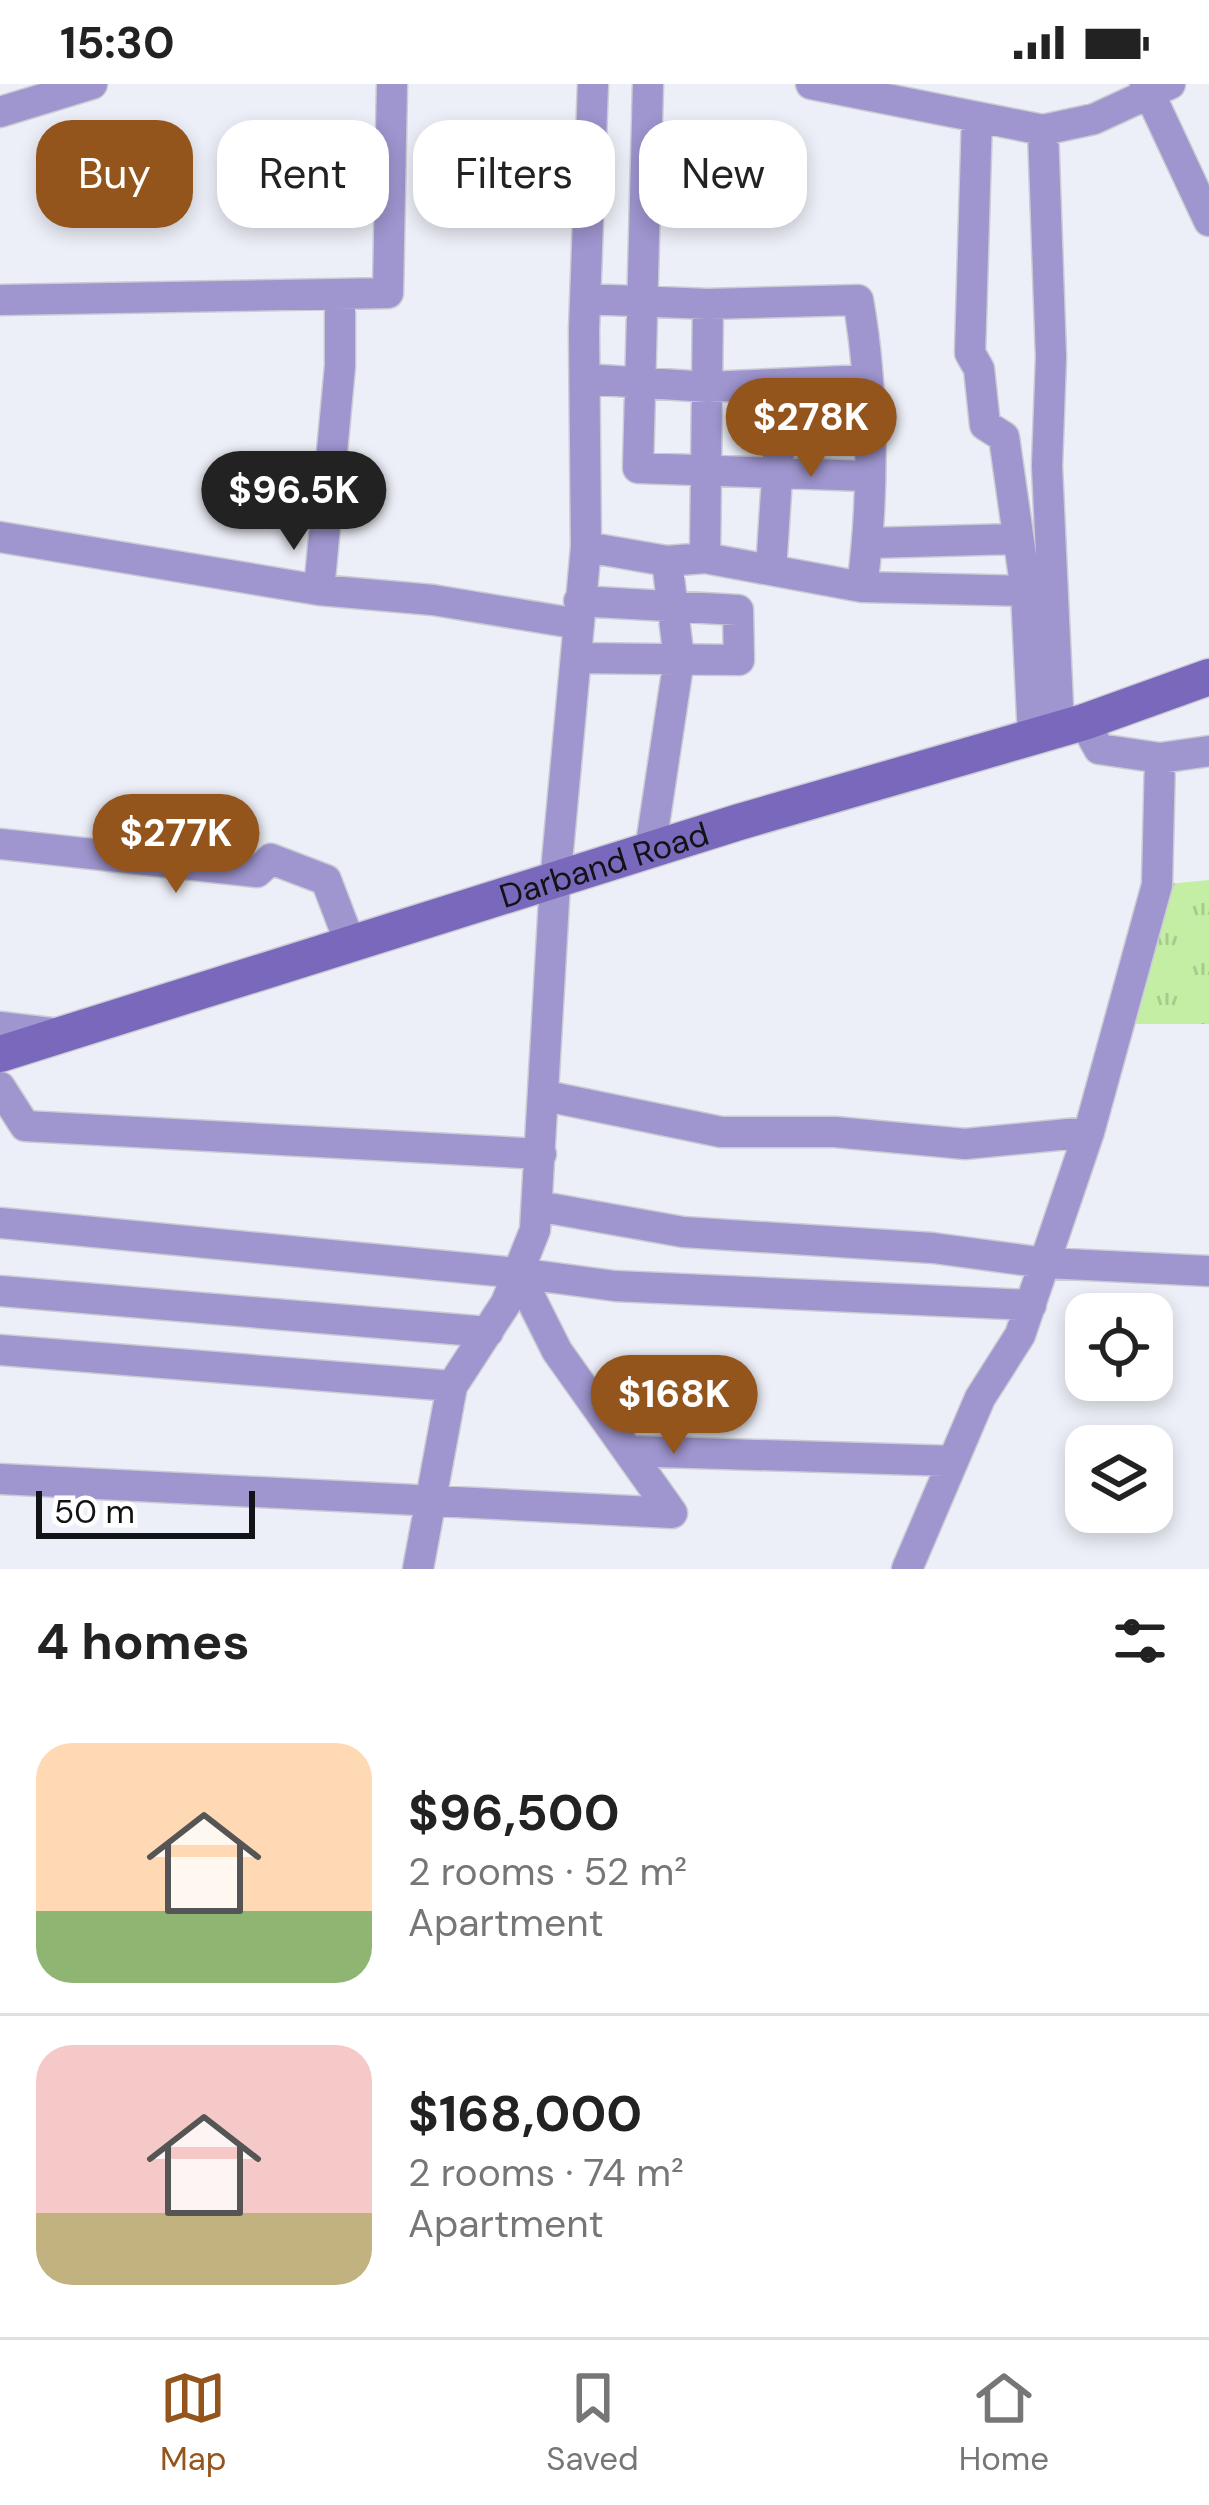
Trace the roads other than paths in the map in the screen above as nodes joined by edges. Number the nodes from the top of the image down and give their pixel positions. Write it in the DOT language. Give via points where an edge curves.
graph roads {
  1 [pos="92,84"];
  2 [pos="392,84"];
  3 [pos="593,84"];
  4 [pos="648,84"];
  5 [pos="811,84"];
  6 [pos="1155,87"];
  7 [pos="0,112"];
  8 [pos="977,117"];
  9 [pos="1043,130"];
  10 [pos="1209,221"];
  11 [pos="340,293"];
  12 [pos="585,299"];
  13 [pos="0,300"];
  14 [pos="642,301"];
  15 [pos="708,304"];
  16 [pos="585,379"];
  17 [pos="867,380"];
  18 [pos="640,381"];
  19 [pos="783,385"];
  20 [pos="708,387"];
  21 [pos="707,470"];
  22 [pos="778,473"];
  23 [pos="866,476"];
  24 [pos="0,537"];
  25 [pos="1016,539"];
  26 [pos="868,543"];
  27 [pos="586,547"];
  28 [pos="705,558"];
  29 [pos="668,561"];
  30 [pos="771,570"];
  31 [pos="862,587"];
  32 [pos="319,590"];
  33 [pos="1026,591"];
  34 [pos="671,610"];
  35 [pos="579,612"];
  36 [pos="578,658"];
  37 [pos="680,659"];
  38 [pos="1209,676"];
  39 [pos="1058,729"];
  40 [pos="1209,751"];
  41 [pos="1160,758"];
  42 [pos="0,844"];
  43 [pos="650,851"];
  44 [pos="555,883"];
  45 [pos="350,943"];
  46 [pos="0,1027"];
  47 [pos="64,1035"];
  48 [pos="0,1054"];
  49 [pos="0,1087"];
  50 [pos="546,1096"];
  51 [pos="1089,1132"];
  52 [pos="541,1154"];
  53 [pos="537,1206"];
  54 [pos="0,1223"];
  55 [pos="1046,1263"];
  56 [pos="1209,1270"];
  57 [pos="518,1273"];
  58 [pos="0,1291"];
  59 [pos="1031,1305"];
  60 [pos="488,1332"];
  61 [pos="0,1349"];
  62 [pos="452,1386"];
  63 [pos="630,1451"];
  64 [pos="953,1461"];
  65 [pos="0,1479"];
  66 [pos="431,1502"];
  67 [pos="418,1569"];
  68 [pos="907,1569"];
  1 -- 7 [label="street"];
  2 -- 11 [label="street" via="388,293"];
  3 -- 12 [label="street"];
  4 -- 14 [label="street"];
  5 -- 8 [label="street"];
  6 -- 9 [label="street" via="1094,119"];
  6 -- 10 [label="street"];
  8 -- 9 [label="street"];
  8 -- 25 [label="street" via="970,353 985,425 1004,437"];
  9 -- 39 [label="street"];
  11 -- 13 [label="street"];
  11 -- 32 [label="street"];
  12 -- 14 [label="street"];
  12 -- 16 [label="street"];
  14 -- 15 [label="street"];
  14 -- 18 [label="street"];
  15 -- 17 [label="street" via="858,300"];
  15 -- 20 [label="street"];
  16 -- 18 [label="street"];
  16 -- 27 [label="street"];
  17 -- 19 [label="street"];
  17 -- 23 [label="street"];
  18 -- 20 [label="street"];
  18 -- 21 [label="street" via="638,468"];
  19 -- 20 [label="street"];
  19 -- 22 [label="street"];
  20 -- 21 [label="street"];
  21 -- 22 [label="street"];
  21 -- 28 [label="street"];
  22 -- 23 [label="street"];
  22 -- 30 [label="street"];
  23 -- 26 [label="street"];
  24 -- 32 [label="street"];
  25 -- 26 [label="street"];
  25 -- 33 [label="street"];
  26 -- 31 [label="street"];
  27 -- 29 [label="street"];
  27 -- 35 [label="street"];
  28 -- 29 [label="street"];
  28 -- 30 [label="street"];
  29 -- 34 [label="street"];
  30 -- 31 [label="street"];
  31 -- 33 [label="street"];
  32 -- 35 [label="street"];
  33 -- 39 [label="street"];
  34 -- 35 [label="street"];
  34 -- 37 [label="street"];
  34 -- 37 [label="street" via="738,610 739,660"];
  35 -- 36 [label="street"];
  36 -- 37 [label="street"];
  36 -- 44 [label="street"];
  37 -- 43 [label="street"];
  38 -- 39 [label="main road, Darband Road"];
  39 -- 41 [label="street" via="1100,749"];
  39 -- 43 [label="main road, Darband Road"];
  40 -- 41 [label="street"];
  41 -- 51 [label="street" via="1156,885"];
  42 -- 45 [label="street" via="257,872 271,859 326,880"];
  43 -- 44 [label="main road, Darband Road"];
  44 -- 45 [label="main road, Darband Road"];
  44 -- 50 [label="street"];
  45 -- 47 [label="main road, Darband Road"];
  46 -- 47 [label="street"];
  47 -- 48 [label="main road, Darband Road"];
  49 -- 52 [label="street" via="25,1126"];
  50 -- 51 [label="street" via="721,1132 964,1144"];
  50 -- 52 [label="street"];
  51 -- 55 [label="street"];
  52 -- 53 [label="street"];
  53 -- 55 [label="street" via="683,1232"];
  53 -- 57 [label="street"];
  54 -- 57 [label="street"];
  55 -- 56 [label="street"];
  55 -- 59 [label="street"];
  57 -- 59 [label="street" via="615,1286"];
  57 -- 60 [label="street"];
  57 -- 63 [label="street" via="557,1351"];
  58 -- 60 [label="street"];
  59 -- 64 [label="street"];
  60 -- 62 [label="street"];
  61 -- 62 [label="street"];
  62 -- 66 [label="street"];
  63 -- 64 [label="street"];
  63 -- 66 [label="street" via="672,1513"];
  64 -- 68 [label="street"];
  65 -- 66 [label="street"];
  66 -- 67 [label="street"];
}
